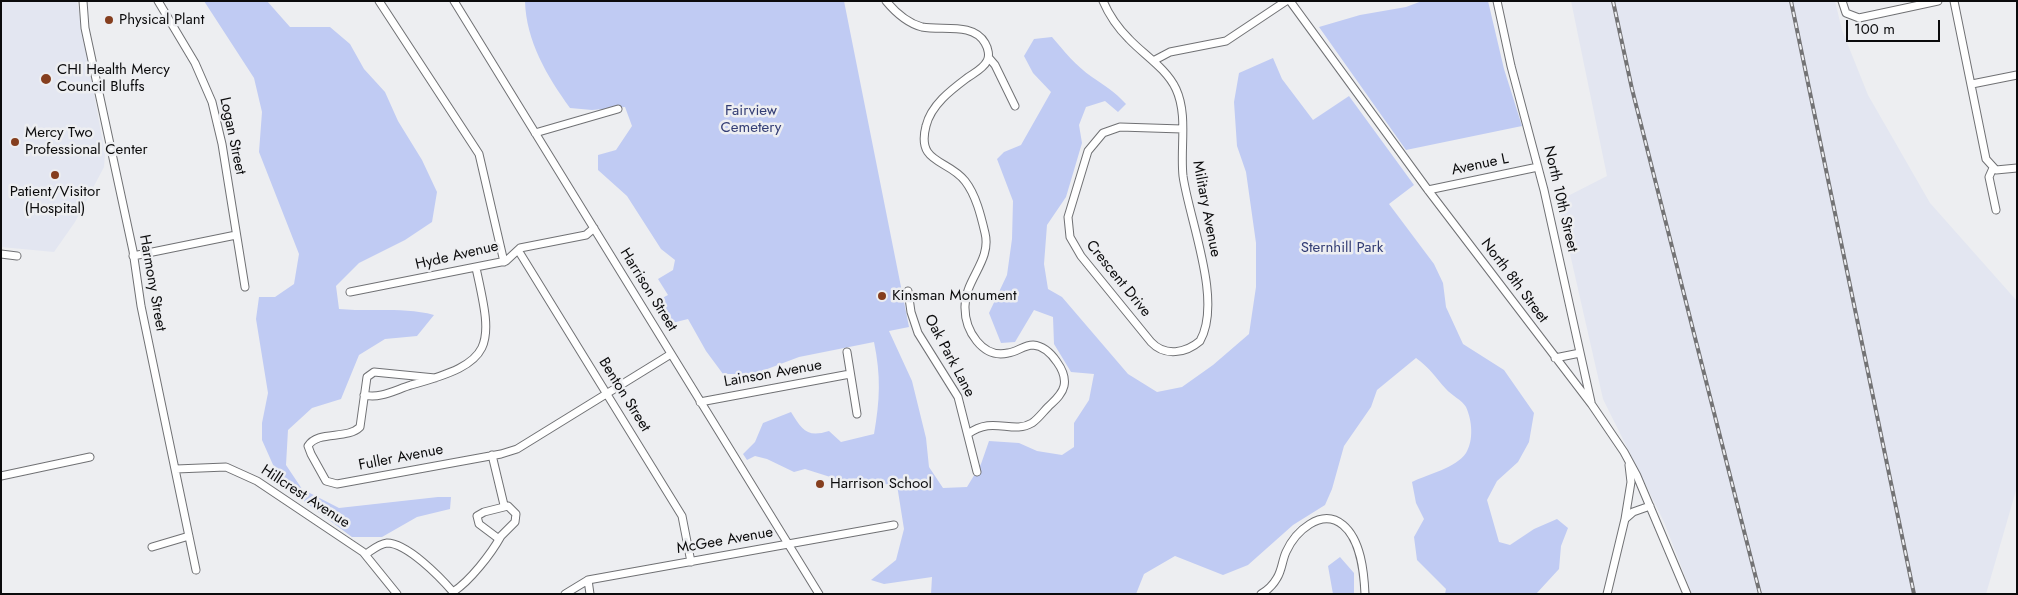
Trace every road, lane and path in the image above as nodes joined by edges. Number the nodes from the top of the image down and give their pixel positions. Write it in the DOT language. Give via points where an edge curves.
graph roads {
  1 [pos="83,1"];
  2 [pos="158,1"];
  3 [pos="379,1"];
  4 [pos="454,1"];
  5 [pos="886,1"];
  6 [pos="1103,1"];
  7 [pos="1286,1"];
  8 [pos="1290,1"];
  9 [pos="1497,1"];
  10 [pos="1842,1"];
  11 [pos="1938,1"];
  12 [pos="1954,1"];
  13 [pos="989,58"];
  14 [pos="1153,62"];
  15 [pos="2017,75"];
  16 [pos="1972,84"];
  17 [pos="1015,106"];
  18 [pos="618,109"];
  19 [pos="1182,129"];
  20 [pos="535,133"];
  21 [pos="1538,167"];
  22 [pos="1993,168"];
  23 [pos="2017,168"];
  24 [pos="1428,190"];
  25 [pos="1996,210"];
  26 [pos="594,228"];
  27 [pos="236,235"];
  28 [pos="518,250"];
  29 [pos="1,254"];
  30 [pos="16,256"];
  31 [pos="133,256"];
  32 [pos="504,262"];
  33 [pos="476,268"];
  34 [pos="245,287"];
  35 [pos="908,291"];
  36 [pos="350,292"];
  37 [pos="1184,349"];
  38 [pos="847,352"];
  39 [pos="1580,353"];
  40 [pos="671,354"];
  41 [pos="1555,358"];
  42 [pos="850,374"];
  43 [pos="435,378"];
  44 [pos="607,394"];
  45 [pos="364,395"];
  46 [pos="700,402"];
  47 [pos="1592,405"];
  48 [pos="857,414"];
  49 [pos="968,434"];
  50 [pos="492,455"];
  51 [pos="90,457"];
  52 [pos="1628,460"];
  53 [pos="176,469"];
  54 [pos="977,472"];
  55 [pos="1,476"];
  56 [pos="504,505"];
  57 [pos="1650,506"];
  58 [pos="1625,519"];
  59 [pos="894,525"];
  60 [pos="189,536"];
  61 [pos="500,539"];
  62 [pos="788,544"];
  63 [pos="152,547"];
  64 [pos="366,554"];
  65 [pos="691,562"];
  66 [pos="196,570"];
  67 [pos="588,580"];
  68 [pos="397,594"];
  69 [pos="565,594"];
  70 [pos="590,594"];
  71 [pos="819,594"];
  72 [pos="1260,594"];
  73 [pos="1365,594"];
  74 [pos="1607,594"];
  75 [pos="1687,594"];
  1 -- 31 [label="street, Harmony Street" via="84,28"];
  2 -- 27 [label="street, Logan Street" via="194,63 212,102"];
  3 -- 32 [label="street" via="479,154"];
  4 -- 20 [label="street, Harrison Street"];
  5 -- 13 [label="street" via="898,14 917,25 973,32 986,45"];
  6 -- 14 [label="street, Military Avenue" via="1121,31"];
  7 -- 14 [label="street" via="1226,41 1170,52"];
  8 -- 24 [label="street, North 8th Street"];
  9 -- 21 [label="street, North 10th Street"];
  10 -- 11 [label="street" via="1849,16 1868,16"];
  12 -- 16 [label="street"];
  13 -- 17 [label="street"];
  13 -- 49 [label="street" via="947,94 932,113 926,126 925,147 931,158 961,176 968,184 986,235 986,252 970,281 965,298 967,321 974,337 983,348 994,353 1040,346 1054,358 1065,380 1059,396 1032,423 1021,426 982,425"];
  14 -- 19 [label="street, Military Avenue" via="1177,90"];
  15 -- 16 [label="street"];
  16 -- 22 [label="street" via="1986,160"];
  18 -- 20 [label="street"];
  19 -- 37 [label="street, Military Avenue" via="1184,177 1204,264 1207,295 1202,338"];
  19 -- 37 [label="street, Crescent Drive" via="1120,127 1096,138 1088,151 1068,222 1070,237 1081,256 1156,348 1165,352"];
  20 -- 26 [label="street, Harrison Street"];
  21 -- 24 [label="street, Avenue L"];
  21 -- 39 [label="street, North 10th Street"];
  22 -- 23 [label="street" via="2002,171"];
  22 -- 25 [label="street" via="1989,177"];
  24 -- 41 [label="street, North 8th Street"];
  26 -- 28 [label="street, Hyde Avenue" via="586,235"];
  26 -- 40 [label="street, Harrison Street"];
  27 -- 31 [label="street"];
  27 -- 34 [label="street, Logan Street"];
  28 -- 32 [label="street, Hyde Avenue"];
  28 -- 44 [label="street, Benton Street"];
  29 -- 30 [label="street"];
  31 -- 53 [label="street, Harmony Street"];
  32 -- 33 [label="street, Hyde Avenue"];
  33 -- 36 [label="street, Hyde Avenue"];
  33 -- 43 [label="street" via="486,316 484,342 470,363 458,371"];
  35 -- 49 [label="street, Oak Park Lane" via="918,333 958,397"];
  38 -- 42 [label="street"];
  39 -- 41 [label="street"];
  39 -- 47 [label="street, North 10th Street"];
  40 -- 44 [label="street, Fuller Avenue"];
  40 -- 46 [label="street, Harrison Street"];
  41 -- 47 [label="street, North 8th Street"];
  42 -- 46 [label="street, Lainson Avenue"];
  42 -- 48 [label="street"];
  43 -- 45 [label="street" via="378,396"];
  43 -- 45 [label="street, Fuller Avenue" via="374,372 366,377"];
  44 -- 50 [label="street, Fuller Avenue" via="518,449"];
  44 -- 65 [label="street, Benton Street" via="682,516"];
  45 -- 50 [label="street, Fuller Avenue" via="361,424 357,430 314,440 308,446 329,484"];
  46 -- 62 [label="street, Harrison Street"];
  47 -- 52 [label="street, North 8th Street"];
  49 -- 54 [label="street, Oak Park Lane"];
  50 -- 56 [label="street"];
  51 -- 55 [label="street"];
  52 -- 57 [label="street, North 8th Street"];
  52 -- 58 [label="street" via="1631,482"];
  53 -- 60 [label="street, Harmony Street"];
  53 -- 64 [label="street, Hillcrest Avenue" via="216,466 245,474"];
  56 -- 61 [label="street" via="512,508 516,518"];
  56 -- 61 [label="street" via="477,516 479,524"];
  57 -- 58 [label="street" via="1633,512"];
  57 -- 75 [label="street, North 8th Street"];
  58 -- 74 [label="street"];
  59 -- 62 [label="street, McGee Avenue"];
  60 -- 63 [label="street"];
  60 -- 66 [label="street, Harmony Street"];
  61 -- 64 [label="street" via="453,592 428,567 398,546 382,544"];
  62 -- 65 [label="street, McGee Avenue"];
  62 -- 71 [label="street, Harrison Street"];
  64 -- 68 [label="street, Hillcrest Avenue"];
  65 -- 67 [label="street, McGee Avenue"];
  67 -- 69 [label="street, McGee Avenue"];
  67 -- 70 [label="street"];
  72 -- 73 [label="street" via="1277,578 1292,542 1311,523 1326,519 1341,524 1353,538 1361,561"];
}
